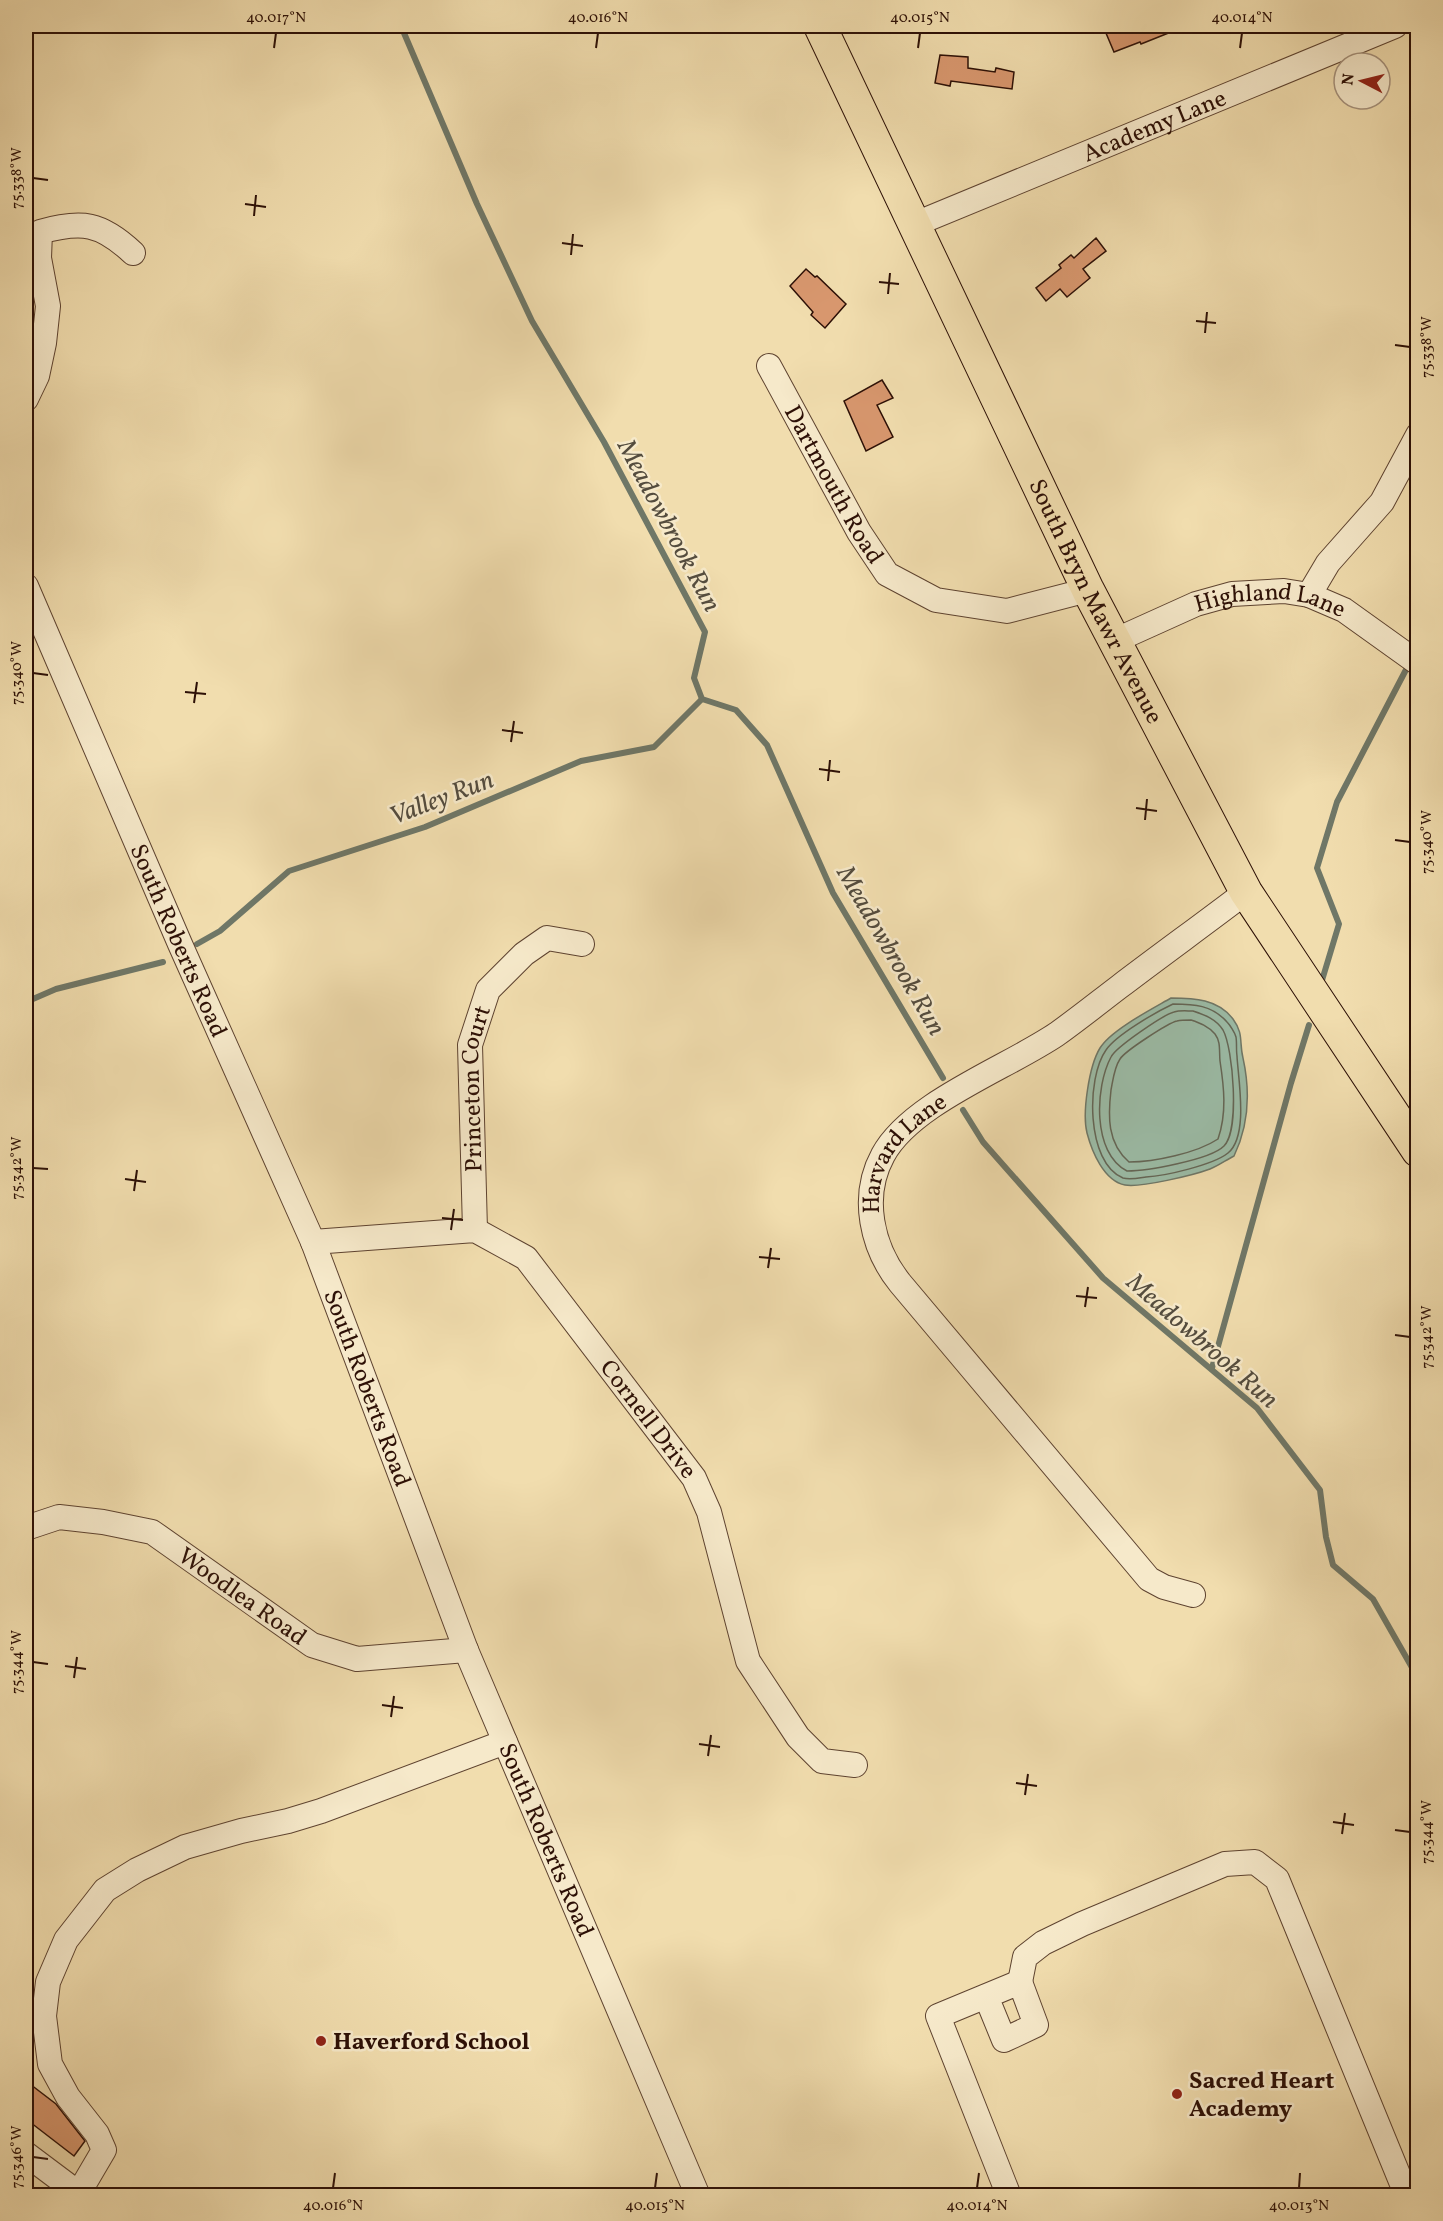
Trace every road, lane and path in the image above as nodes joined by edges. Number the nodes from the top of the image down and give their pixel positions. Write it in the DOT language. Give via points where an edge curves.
graph roads {
  1 [pos="820,26"];
  2 [pos="1395,26"];
  3 [pos="913,225"];
  4 [pos="134,253"];
  5 [pos="769,366"];
  6 [pos="26,399"];
  7 [pos="1418,435"];
  8 [pos="26,586"];
  9 [pos="1088,590"];
  10 [pos="1309,595"];
  11 [pos="1114,641"];
  12 [pos="1418,663"];
  13 [pos="1246,892"];
  14 [pos="582,944"];
  15 [pos="1418,1151"];
  16 [pos="475,1230"];
  17 [pos="313,1242"];
  18 [pos="26,1527"];
  19 [pos="1193,1594"];
  20 [pos="466,1650"];
  21 [pos="505,1742"];
  22 [pos="855,1765"];
  23 [pos="1020,1982"];
  24 [pos="37,1987"];
  25 [pos="986,1996"];
  26 [pos="26,2154"];
  27 [pos="78,2194"];
  28 [pos="698,2196"];
  29 [pos="1009,2196"];
  30 [pos="1407,2196"];
  1 -- 3 [label="main road, South Bryn Mawr Avenue"];
  2 -- 3 [label="street, Academy Lane"];
  3 -- 9 [label="main road, South Bryn Mawr Avenue"];
  4 -- 6 [label="street" via="116,236 89,225 40,232 39,258 48,306 37,376"];
  5 -- 9 [label="street, Dartmouth Road" via="886,574 936,600 1007,611"];
  7 -- 10 [label="street" via="1382,502 1328,563"];
  8 -- 17 [label="street, South Roberts Road"];
  9 -- 11 [label="main road, South Bryn Mawr Avenue"];
  10 -- 11 [label="street, Highland Lane" via="1284,591 1232,594 1196,604"];
  10 -- 12 [label="street, Highland Lane" via="1344,610"];
  11 -- 13 [label="main road, South Bryn Mawr Avenue"];
  13 -- 15 [label="main road, South Bryn Mawr Avenue"];
  13 -- 19 [label="street, Harvard Lane" via="1056,1034 915,1119 883,1155 872,1195 874,1234 882,1256 900,1283 1149,1579"];
  14 -- 16 [label="street, Princeton Court" via="547,938 524,954 488,990 470,1045"];
  16 -- 17 [label="street"];
  16 -- 22 [label="street, Cornell Drive" via="526,1258 694,1478 709,1512 748,1661 798,1737 822,1761"];
  17 -- 20 [label="street, South Roberts Road"];
  18 -- 20 [label="street, Woodlea Road" via="59,1517 152,1532 312,1646 357,1659"];
  20 -- 21 [label="street, South Roberts Road"];
  21 -- 24 [label="street" via="321,1811 185,1847 137,1870 105,1890 66,1940"];
  21 -- 28 [label="street, South Roberts Road"];
  23 -- 25 [label="street"];
  23 -- 25 [label="street" via="1036,2025 1004,2040"];
  23 -- 30 [label="street" via="1024,1957 1043,1943 1225,1864 1255,1862 1277,1879"];
  24 -- 27 [label="street" via="50,2064 104,2150"];
  25 -- 29 [label="street" via="938,2016"];
  26 -- 27 [label="street"];
}
